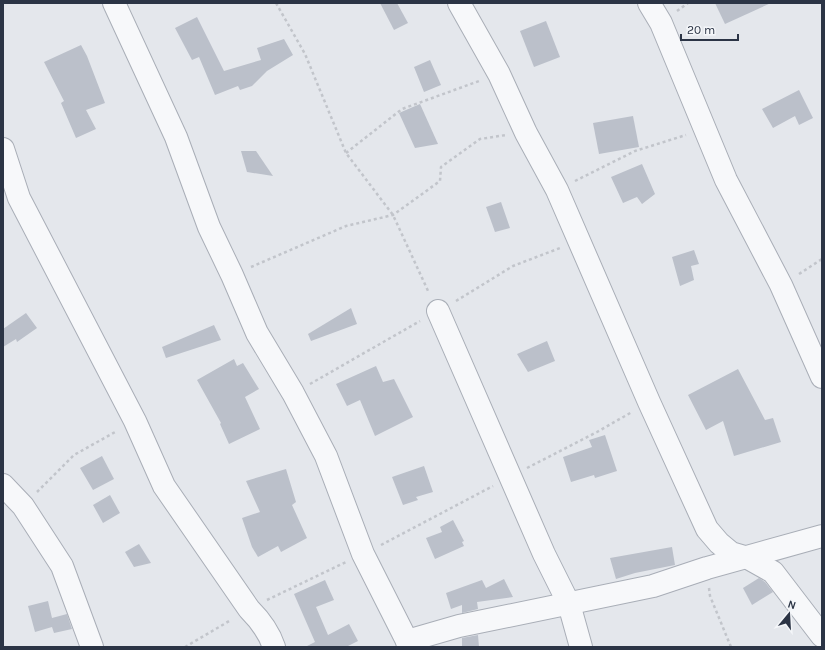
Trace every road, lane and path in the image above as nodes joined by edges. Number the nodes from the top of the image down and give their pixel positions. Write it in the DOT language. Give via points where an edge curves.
graph roads {
  1 [pos="114,3"];
  2 [pos="276,3"];
  3 [pos="459,3"];
  4 [pos="649,3"];
  5 [pos="498,74"];
  6 [pos="704,130"];
  7 [pos="526,133"];
  8 [pos="3,149"];
  9 [pos="346,153"];
  10 [pos="557,190"];
  11 [pos="393,215"];
  12 [pos="579,241"];
  13 [pos="822,259"];
  14 [pos="232,275"];
  15 [pos="781,285"];
  16 [pos="438,311"];
  17 [pos="822,377"];
  18 [pos="293,393"];
  19 [pos="135,421"];
  20 [pos="3,485"];
  21 [pos="23,506"];
  22 [pos="822,536"];
  23 [pos="363,554"];
  24 [pos="748,558"];
  25 [pos="707,568"];
  26 [pos="569,604"];
  27 [pos="249,609"];
  28 [pos="822,636"];
  29 [pos="407,644"];
  30 [pos="92,647"];
  31 [pos="185,647"];
  32 [pos="274,647"];
  33 [pos="581,647"];
  34 [pos="731,647"];
  1 -- 14 [label="street" via="176,137 209,227"];
  2 -- 9 [label="path" via="305,54"];
  3 -- 5 [label="street"];
  4 -- 6 [label="street" via="661,23"];
  5 -- 7 [label="street"];
  5 -- 9 [label="path" via="402,109"];
  6 -- 10 [label="path" via="635,151"];
  6 -- 15 [label="street" via="726,180"];
  7 -- 10 [label="street"];
  7 -- 11 [label="path" via="480,139 440,167 440,181"];
  8 -- 19 [label="street" via="19,198"];
  9 -- 11 [label="path"];
  10 -- 12 [label="street"];
  11 -- 14 [label="path" via="346,226"];
  11 -- 16 [label="path"];
  12 -- 16 [label="path" via="513,266"];
  12 -- 24 [label="street" via="707,528 731,553"];
  13 -- 15 [label="path"];
  14 -- 18 [label="street" via="257,333"];
  15 -- 17 [label="street"];
  16 -- 18 [label="path"];
  16 -- 26 [label="street" via="544,554"];
  18 -- 23 [label="street" via="326,456"];
  19 -- 21 [label="path" via="74,455"];
  19 -- 27 [label="street" via="164,486"];
  20 -- 21 [label="street"];
  21 -- 30 [label="street" via="62,566"];
  22 -- 24 [label="street"];
  23 -- 27 [label="path"];
  23 -- 29 [label="street"];
  24 -- 25 [label="street"];
  24 -- 28 [label="street" via="773,572"];
  25 -- 26 [label="street" via="653,586"];
  25 -- 34 [label="path" via="710,596"];
  26 -- 29 [label="street" via="459,626"];
  26 -- 33 [label="street"];
  27 -- 31 [label="path"];
  27 -- 32 [label="street" via="260,621"];
}
